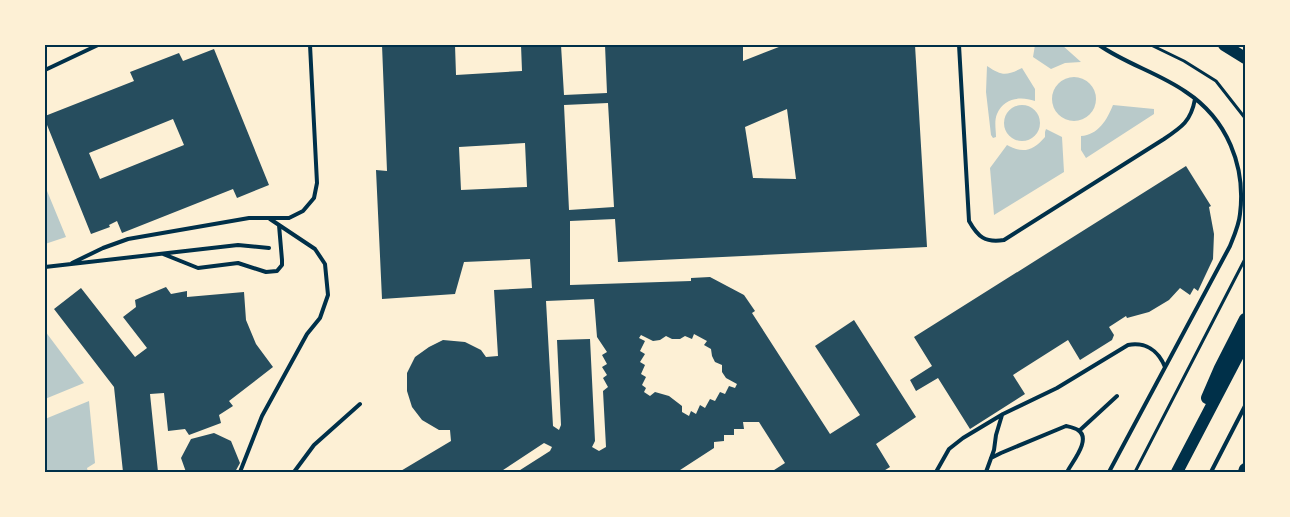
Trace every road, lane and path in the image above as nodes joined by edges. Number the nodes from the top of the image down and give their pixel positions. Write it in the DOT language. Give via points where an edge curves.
graph roads {
  1 [pos="98,45"];
  2 [pos="310,45"];
  3 [pos="959,45"];
  4 [pos="1099,45"];
  5 [pos="1151,45"];
  6 [pos="1224,45"];
  7 [pos="1245,58"];
  8 [pos="45,70"];
  9 [pos="1196,99"];
  10 [pos="1245,118"];
  11 [pos="270,219"];
  12 [pos="279,225"];
  13 [pos="269,248"];
  14 [pos="161,254"];
  15 [pos="1245,259"];
  16 [pos="72,263"];
  17 [pos="45,267"];
  18 [pos="1245,319"];
  19 [pos="1245,342"];
  20 [pos="1165,367"];
  21 [pos="1117,396"];
  22 [pos="360,404"];
  23 [pos="1245,406"];
  24 [pos="1003,414"];
  25 [pos="1079,431"];
  26 [pos="1195,438"];
  27 [pos="991,458"];
  28 [pos="240,472"];
  29 [pos="294,472"];
  30 [pos="936,472"];
  31 [pos="986,472"];
  32 [pos="1067,472"];
  33 [pos="1109,472"];
  34 [pos="1135,472"];
  35 [pos="1177,472"];
  36 [pos="1210,472"];
  1 -- 8 [label="lane"];
  2 -- 11 [label="lane" via="317,183 314,198 304,211 288,218"];
  3 -- 9 [label="lane" via="966,204 974,230 992,242 1004,240 1182,127 1189,119"];
  4 -- 9 [label="lane"];
  5 -- 10 [label="path" via="1216,81"];
  6 -- 7 [label="main road"];
  9 -- 20 [label="lane" via="1223,129 1235,154 1242,190 1240,215 1230,246"];
  11 -- 12 [label="lane"];
  11 -- 16 [label="lane" via="249,218 128,239"];
  12 -- 14 [label="lane" via="282,265 272,273 238,263 198,268"];
  12 -- 28 [label="lane" via="315,249 325,264 328,295 320,318 307,334 262,416"];
  13 -- 14 [label="lane" via="238,245"];
  14 -- 16 [label="lane"];
  15 -- 34 [label="path"];
  16 -- 17 [label="lane"];
  18 -- 26 [label="main road" via="1207,398"];
  19 -- 26 [label="main road"];
  20 -- 24 [label="lane" via="1155,351 1138,343 1128,345 1057,388"];
  20 -- 33 [label="lane"];
  21 -- 25 [label="lane"];
  22 -- 29 [label="lane" via="314,445"];
  23 -- 36 [label="lane"];
  24 -- 27 [label="lane"];
  24 -- 30 [label="lane" via="949,449"];
  25 -- 27 [label="lane" via="1066,426"];
  25 -- 32 [label="lane" via="1083,444"];
  26 -- 35 [label="main road"];
  27 -- 31 [label="lane"];
}
